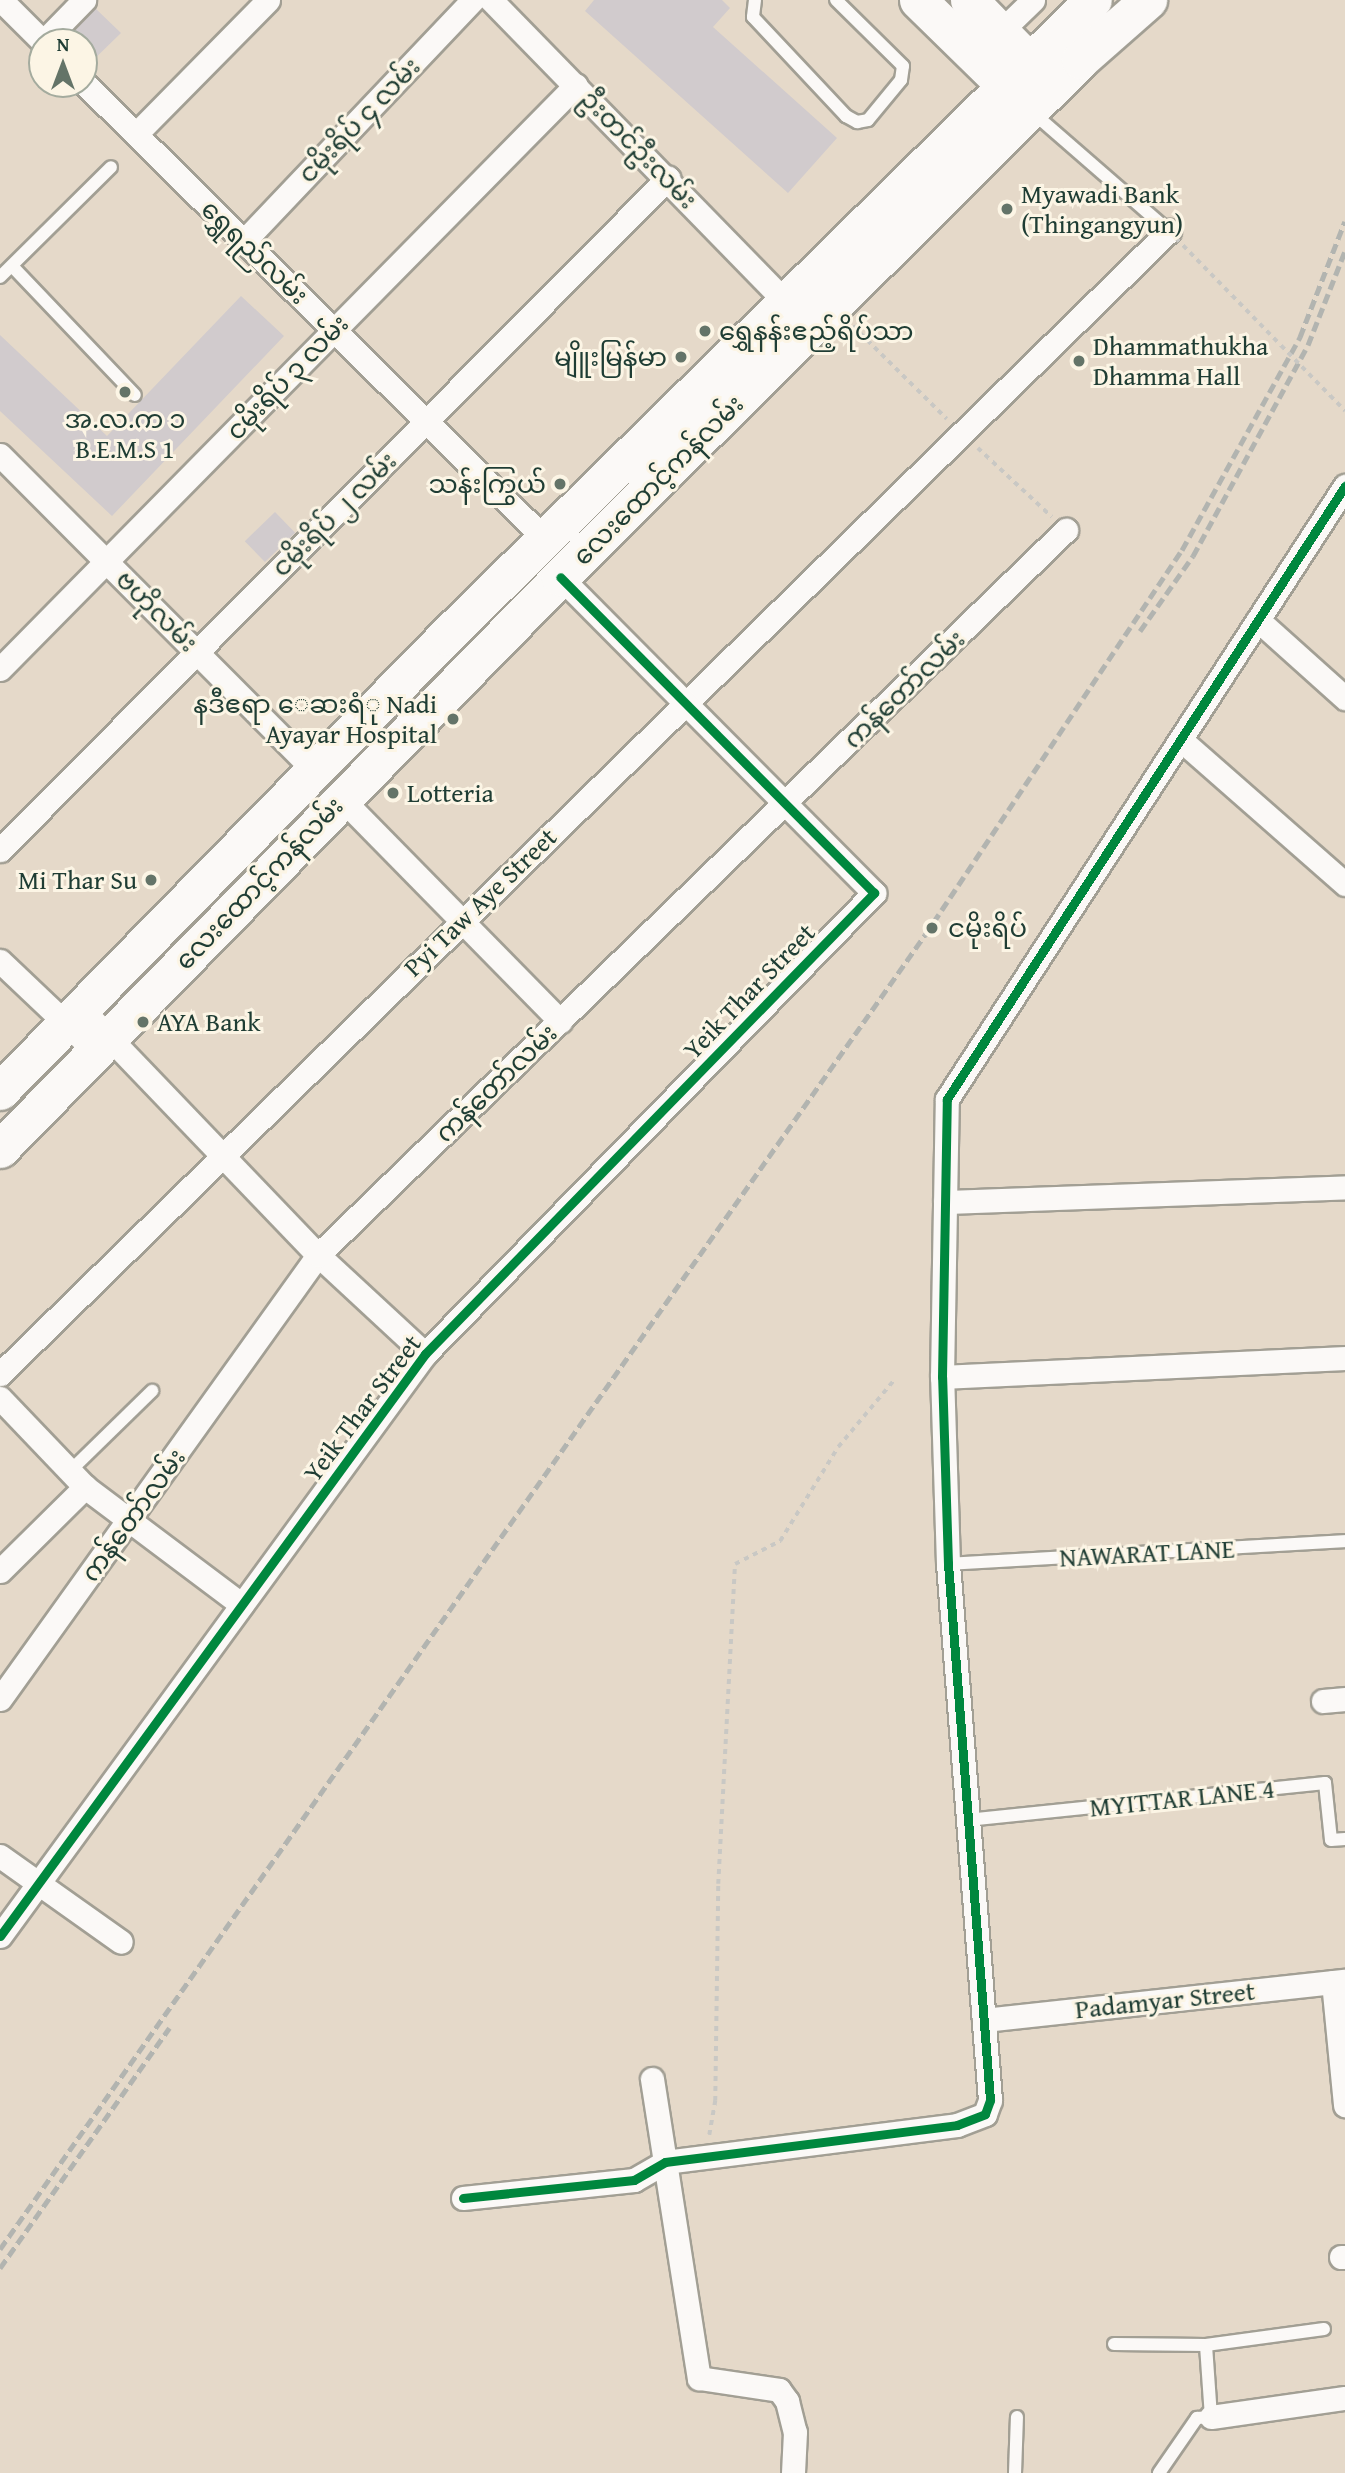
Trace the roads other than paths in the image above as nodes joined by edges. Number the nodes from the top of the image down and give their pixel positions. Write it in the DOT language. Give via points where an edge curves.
graph roads {
  1 [pos="1,0"];
  2 [pos="84,0"];
  3 [pos="268,0"];
  4 [pos="473,0"];
  5 [pos="491,0"];
  6 [pos="754,0"];
  7 [pos="836,0"];
  8 [pos="918,0"];
  9 [pos="969,0"];
  10 [pos="1033,0"];
  11 [pos="1093,0"];
  12 [pos="1148,0"];
  13 [pos="29,28"];
  14 [pos="57,28"];
  15 [pos="1000,32"];
  16 [pos="576,85"];
  17 [pos="1030,87"];
  18 [pos="98,97"];
  19 [pos="136,134"];
  20 [pos="111,167"];
  21 [pos="668,178"];
  22 [pos="1169,231"];
  23 [pos="244,241"];
  24 [pos="12,266"];
  25 [pos="0,278"];
  26 [pos="784,300"];
  27 [pos="334,329"];
  28 [pos="135,395"];
  29 [pos="428,421"];
  30 [pos="4,465"];
  31 [pos="1345,486"];
  32 [pos="1066,530"];
  33 [pos="545,539"];
  34 [pos="107,561"];
  35 [pos="560,577"];
  36 [pos="1258,621"];
  37 [pos="446,636"];
  38 [pos="197,650"];
  39 [pos="473,664"];
  40 [pos="0,669"];
  41 [pos="1345,698"];
  42 [pos="685,701"];
  43 [pos="1181,740"];
  44 [pos="313,769"];
  45 [pos="341,798"];
  46 [pos="786,804"];
  47 [pos="0,850"];
  48 [pos="1345,884"];
  49 [pos="463,919"];
  50 [pos="0,961"];
  51 [pos="72,1015"];
  52 [pos="560,1021"];
  53 [pos="104,1044"];
  54 [pos="0,1091"];
  55 [pos="0,1149"];
  56 [pos="223,1154"];
  57 [pos="1345,1187"];
  58 [pos="945,1202"];
  59 [pos="318,1255"];
  60 [pos="425,1354"];
  61 [pos="1345,1358"];
  62 [pos="0,1374"];
  63 [pos="942,1377"];
  64 [pos="152,1391"];
  65 [pos="0,1398"];
  66 [pos="78,1479"];
  67 [pos="131,1521"];
  68 [pos="1345,1541"];
  69 [pos="948,1564"];
  70 [pos="0,1571"];
  71 [pos="242,1605"];
  72 [pos="0,1699"];
  73 [pos="967,1820"];
  74 [pos="1345,1839"];
  75 [pos="0,1856"];
  76 [pos="38,1884"];
  77 [pos="0,1936"];
  78 [pos="121,1942"];
  79 [pos="1339,1981"];
  80 [pos="984,2020"];
  81 [pos="652,2079"];
  82 [pos="1345,2105"];
  83 [pos="665,2162"];
  84 [pos="463,2199"];
  85 [pos="1324,2329"];
  86 [pos="1115,2344"];
  87 [pos="1206,2345"];
  88 [pos="1345,2398"];
  89 [pos="1017,2417"];
  90 [pos="1211,2417"];
  91 [pos="793,2473"];
  92 [pos="1014,2473"];
  93 [pos="1159,2473"];
  1 -- 13 [label="street"];
  2 -- 14 [label="street"];
  3 -- 19 [label="street"];
  4 -- 23 [label="street, ငမိုးရိပ် ၄ လမ်း"];
  5 -- 16 [label="street, ဦးတင်ဦးလမ်း"];
  6 -- 7 [label="lane" via="753,17 846,116 857,122 868,120 901,80 903,65"];
  8 -- 17 [label="main road"];
  9 -- 15 [label="main road"];
  10 -- 15 [label="street"];
  11 -- 17 [label="main road, လေးထောင့်ကန်လမ်း"];
  12 -- 17 [label="main road, လေးထောင့်ကန်လမ်း"];
  15 -- 17 [label="main road"];
  16 -- 21 [label="street, ဦးတင်ဦးလမ်း"];
  16 -- 27 [label="street, ငမိုးရိပ် ၃ လမ်း"];
  17 -- 22 [label="lane"];
  17 -- 26 [label="main road, လေးထောင့်ကန်လမ်း"];
  17 -- 35 [label="main road, လေးထောင့်ကန်လမ်း"];
  18 -- 19 [label="street, ရွှေရည်လမ်း"];
  19 -- 23 [label="street, ရွှေရည်လမ်း"];
  20 -- 24 [label="lane"];
  21 -- 26 [label="street, ဦးတင်ဦးလမ်း"];
  21 -- 29 [label="street, ငမိုးရိပ် ၂ လမ်း"];
  22 -- 42 [label="street, Pyi Taw Aye Street"];
  23 -- 27 [label="street, ရွှေရည်လမ်း"];
  24 -- 25 [label="lane"];
  24 -- 28 [label="lane"];
  26 -- 33 [label="main road, လေးထောင့်ကန်လမ်း"];
  27 -- 29 [label="street, ရွှေရည်လမ်း"];
  27 -- 34 [label="street, ငမိုးရိပ် ၃ လမ်း"];
  29 -- 33 [label="street, ရွှေရည်လမ်း"];
  29 -- 38 [label="street, ငမိုးရိပ် ၂ လမ်း"];
  30 -- 34 [label="street, ဗဟိုလမ်း"];
  31 -- 36 [label="street"];
  32 -- 46 [label="street, ကန်တော်လမ်း"];
  33 -- 37 [label="main road, လေးထောင့်ကန်လမ်း"];
  34 -- 38 [label="street, ဗဟိုလမ်း"];
  34 -- 40 [label="street, ငမိုးရိပ် ၃ လမ်း"];
  35 -- 39 [label="main road, လေးထောင့်ကန်လမ်း"];
  35 -- 42 [label="street"];
  36 -- 41 [label="street"];
  36 -- 43 [label="street"];
  37 -- 39 [label="main road"];
  37 -- 44 [label="main road, လေးထောင့်ကန်လမ်း"];
  38 -- 44 [label="street, ဗဟိုလမ်း"];
  38 -- 47 [label="street, ငမိုးရိပ် ၂ လမ်း"];
  39 -- 45 [label="main road, လေးထောင့်ကန်လမ်း"];
  42 -- 46 [label="street"];
  42 -- 49 [label="street, Pyi Taw Aye Street"];
  43 -- 48 [label="street"];
  43 -- 58 [label="street" via="947,1099"];
  44 -- 45 [label="main road"];
  44 -- 51 [label="main road, လေးထောင့်ကန်လမ်း"];
  45 -- 49 [label="street"];
  45 -- 53 [label="main road, လေးထောင့်ကန်လမ်း"];
  46 -- 52 [label="street, ကန်တော်လမ်း"];
  46 -- 60 [label="street, Yeik Thar Street" via="874,893"];
  49 -- 52 [label="street"];
  49 -- 56 [label="street, Pyi Taw Aye Street"];
  50 -- 51 [label="street"];
  51 -- 53 [label="street"];
  51 -- 54 [label="main road, လေးထောင့်ကန်လမ်း"];
  52 -- 59 [label="street, ကန်တော်လမ်း"];
  53 -- 55 [label="main road, လေးထောင့်ကန်လမ်း"];
  53 -- 56 [label="street"];
  56 -- 59 [label="street"];
  56 -- 62 [label="street, Pyi Taw Aye Street"];
  57 -- 58 [label="street"];
  58 -- 63 [label="street"];
  59 -- 60 [label="street"];
  59 -- 67 [label="street, ကန်တော်လမ်း"];
  60 -- 71 [label="street, Yeik Thar Street"];
  61 -- 63 [label="street"];
  63 -- 69 [label="street"];
  64 -- 66 [label="lane"];
  65 -- 66 [label="street"];
  66 -- 67 [label="street"];
  66 -- 70 [label="street"];
  67 -- 71 [label="street"];
  67 -- 72 [label="street, ကန်တော်လမ်း"];
  68 -- 69 [label="lane, NAWARAT LANE"];
  69 -- 73 [label="street"];
  71 -- 76 [label="street, Yeik Thar Street"];
  73 -- 74 [label="lane, MYITTAR LANE 4" via="1325,1783 1331,1840"];
  73 -- 80 [label="street"];
  75 -- 76 [label="street"];
  76 -- 77 [label="street, Yeik Thar Street"];
  76 -- 78 [label="street"];
  79 -- 80 [label="street, Padamyar Street"];
  79 -- 82 [label="street"];
  80 -- 83 [label="street" via="990,2099 985,2114 974,2121"];
  81 -- 83 [label="street"];
  83 -- 84 [label="street" via="634,2180"];
  83 -- 91 [label="street" via="699,2378 779,2390 787,2401 795,2432"];
  85 -- 87 [label="lane"];
  86 -- 87 [label="lane"];
  87 -- 90 [label="lane"];
  88 -- 90 [label="street"];
  89 -- 92 [label="lane"];
  90 -- 93 [label="lane" via="1197,2418"];
}
